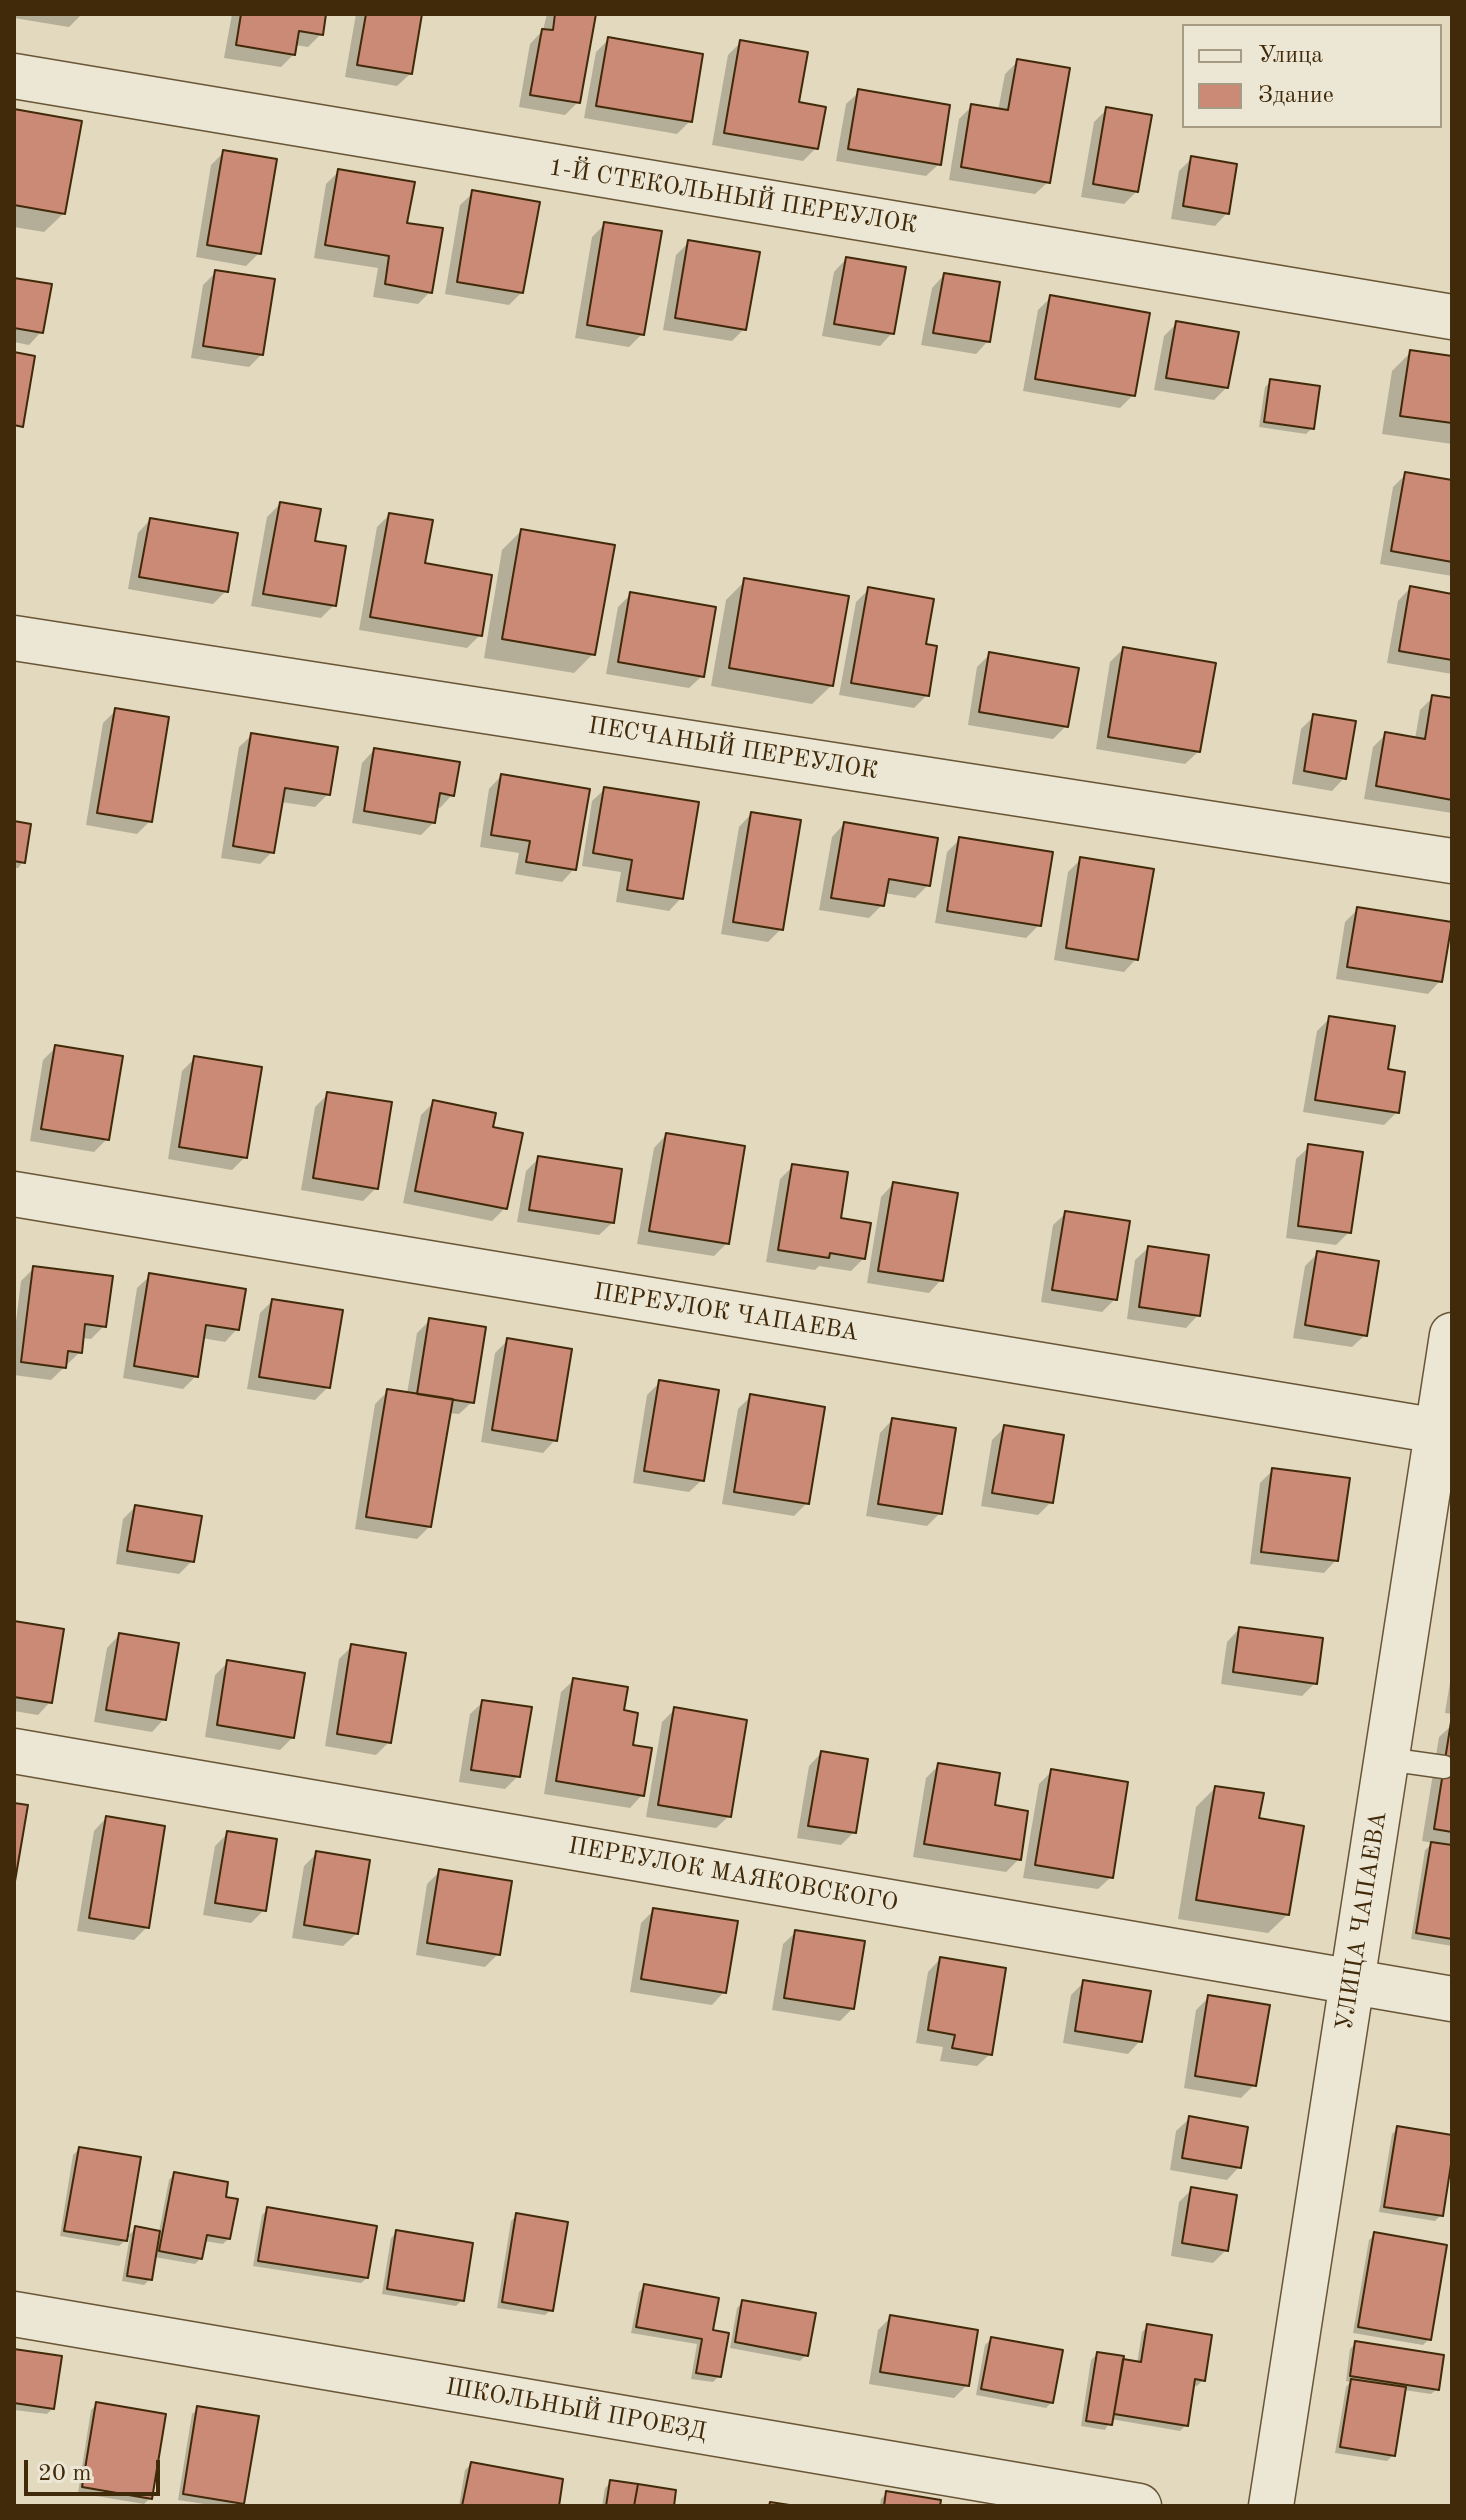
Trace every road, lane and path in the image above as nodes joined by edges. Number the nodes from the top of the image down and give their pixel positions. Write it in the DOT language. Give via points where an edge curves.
graph roads {
  1 [pos="14,76"];
  2 [pos="1452,317"];
  3 [pos="14,638"];
  4 [pos="1452,861"];
  5 [pos="14,1194"];
  6 [pos="1452,1335"];
  7 [pos="1438,1431"];
  8 [pos="14,1751"];
  9 [pos="1387,1759"];
  10 [pos="1444,1767"];
  11 [pos="1352,1982"];
  12 [pos="1452,1999"];
  13 [pos="14,2314"];
  14 [pos="1139,2506"];
  15 [pos="1271,2506"];
  1 -- 2 [label="street, 1-Й СТЕКОЛЬНЫЙ ПЕРЕУЛОК"];
  3 -- 4 [label="street, ПЕСЧАНЫЙ ПЕРЕУЛОК"];
  5 -- 7 [label="street, ПЕРЕУЛОК ЧАПАЕВА"];
  6 -- 7 [label="street, УЛИЦА ЧАПАЕВА"];
  7 -- 9 [label="street, УЛИЦА ЧАПАЕВА"];
  8 -- 11 [label="street, ПЕРЕУЛОК МАЯКОВСКОГО"];
  9 -- 10 [label="lane"];
  9 -- 11 [label="street, УЛИЦА ЧАПАЕВА"];
  11 -- 12 [label="street, ПЕРЕУЛОК МАЯКОВСКОГО"];
  11 -- 15 [label="street, УЛИЦА ЧАПАЕВА"];
  13 -- 14 [label="street, ШКОЛЬНЫЙ ПРОЕЗД"];
}
